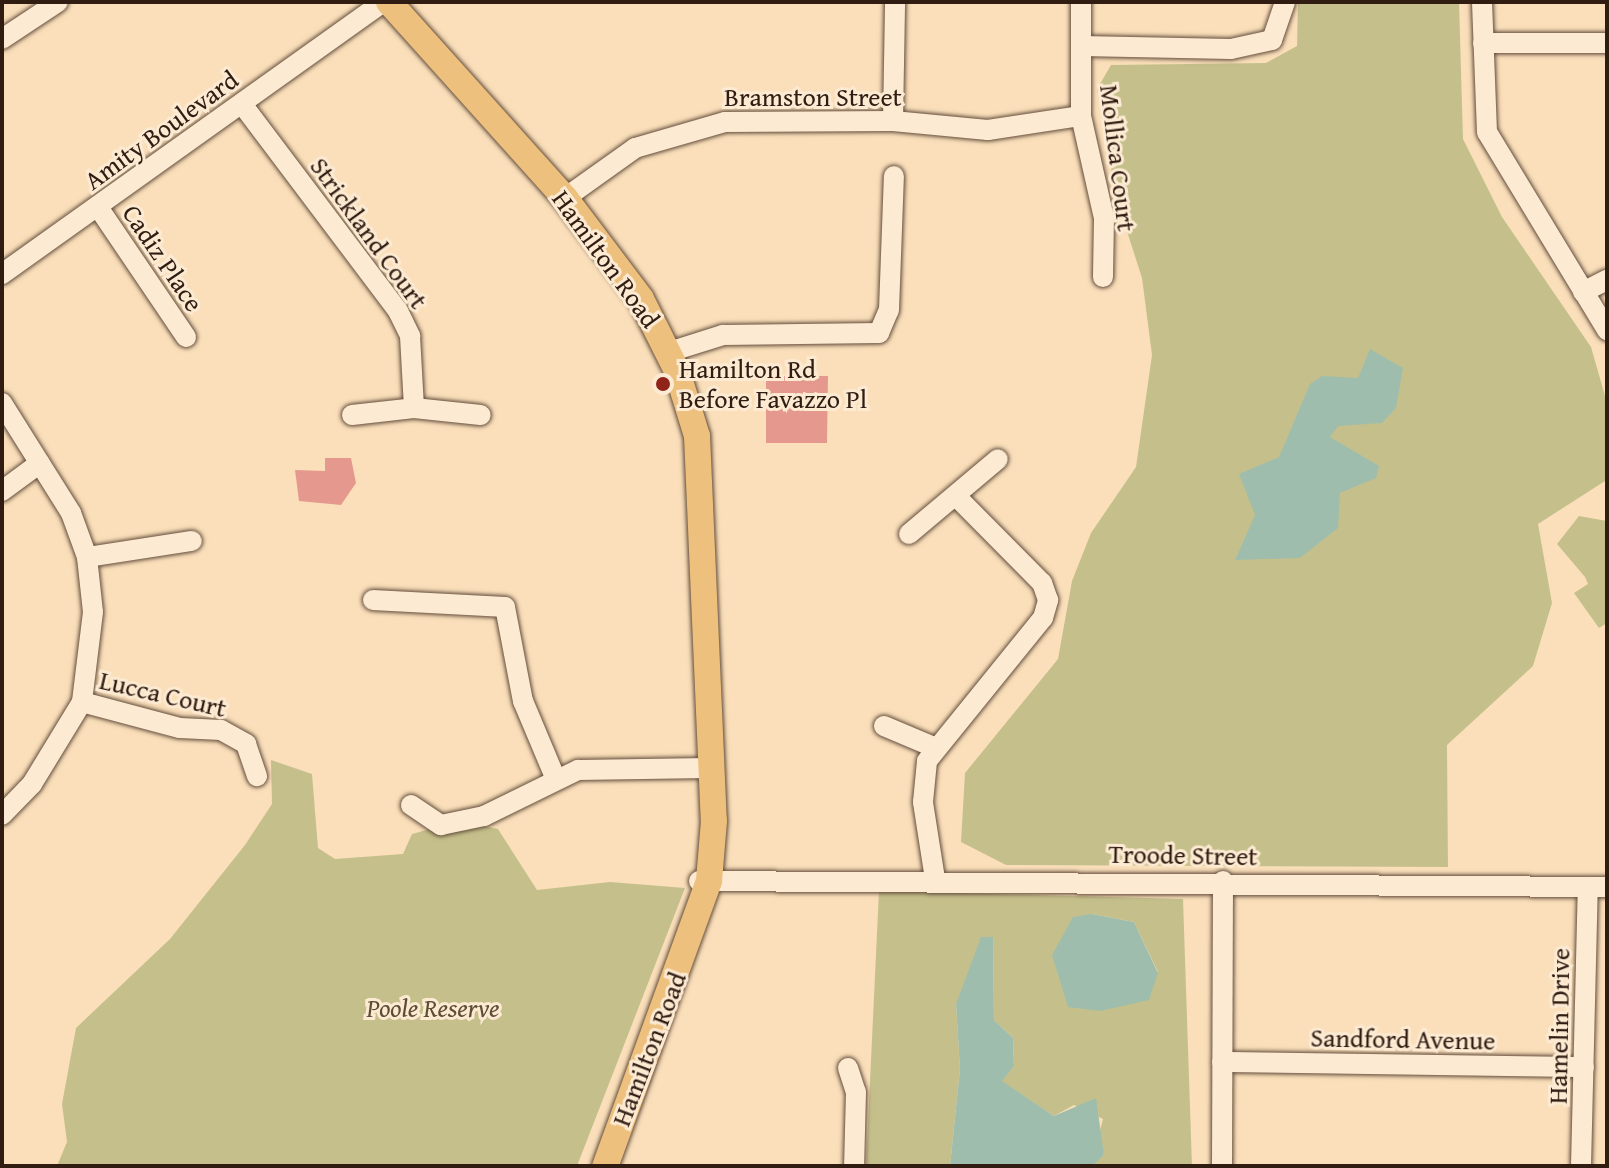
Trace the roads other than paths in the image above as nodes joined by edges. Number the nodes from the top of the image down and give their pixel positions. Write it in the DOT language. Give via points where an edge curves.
graph roads {
  1 [pos="58,2"];
  2 [pos="359,2"];
  3 [pos="386,2"];
  4 [pos="895,2"];
  5 [pos="1081,2"];
  6 [pos="1285,2"];
  7 [pos="1482,2"];
  8 [pos="347,23"];
  9 [pos="2,39"];
  10 [pos="1483,43"];
  11 [pos="1607,43"];
  12 [pos="1081,46"];
  13 [pos="242,104"];
  14 [pos="1081,116"];
  15 [pos="893,121"];
  16 [pos="894,176"];
  17 [pos="565,198"];
  18 [pos="98,207"];
  19 [pos="2,274"];
  20 [pos="1103,277"];
  21 [pos="1607,280"];
  22 [pos="1583,292"];
  23 [pos="1607,330"];
  24 [pos="186,337"];
  25 [pos="669,352"];
  26 [pos="2,403"];
  27 [pos="414,408"];
  28 [pos="352,415"];
  29 [pos="481,415"];
  30 [pos="998,459"];
  31 [pos="40,463"];
  32 [pos="2,491"];
  33 [pos="957,497"];
  34 [pos="909,534"];
  35 [pos="192,541"];
  36 [pos="87,557"];
  37 [pos="373,600"];
  38 [pos="82,702"];
  39 [pos="884,726"];
  40 [pos="934,747"];
  41 [pos="708,768"];
  42 [pos="257,776"];
  43 [pos="555,777"];
  44 [pos="411,805"];
  45 [pos="2,815"];
  46 [pos="704,875"];
  47 [pos="935,879"];
  48 [pos="1223,881"];
  49 [pos="1598,887"];
  50 [pos="1222,1062"];
  51 [pos="1584,1067"];
  52 [pos="848,1068"];
  53 [pos="605,1166"];
  54 [pos="854,1166"];
  55 [pos="1222,1166"];
  56 [pos="1581,1166"];
  1 -- 9 [label="street"];
  2 -- 8 [label="street, Amity Boulevard"];
  3 -- 8 [label="street, Amity Boulevard"];
  3 -- 17 [label="main road, Hamilton Road"];
  4 -- 15 [label="street"];
  5 -- 12 [label="street, Mollica Court"];
  6 -- 12 [label="street" via="1272,40 1231,49"];
  7 -- 10 [label="street"];
  8 -- 13 [label="street, Amity Boulevard"];
  10 -- 11 [label="street"];
  10 -- 22 [label="street" via="1487,132"];
  12 -- 14 [label="street, Mollica Court"];
  13 -- 18 [label="street, Amity Boulevard"];
  13 -- 27 [label="street, Strickland Court" via="405,324"];
  14 -- 15 [label="street, Bramston Street" via="988,130"];
  14 -- 20 [label="street, Mollica Court" via="1104,218"];
  15 -- 17 [label="street, Bramston Street" via="693,128 635,148"];
  16 -- 25 [label="street" via="889,310 879,333 723,335"];
  17 -- 25 [label="main road, Hamilton Road" via="641,299"];
  18 -- 19 [label="street, Amity Boulevard"];
  18 -- 24 [label="street, Cadiz Place"];
  21 -- 22 [label="street"];
  22 -- 23 [label="street"];
  25 -- 41 [label="main road, Hamilton Road" via="703,477"];
  26 -- 31 [label="street"];
  27 -- 28 [label="street"];
  27 -- 29 [label="street"];
  30 -- 33 [label="street"];
  31 -- 32 [label="street"];
  31 -- 36 [label="street" via="71,513"];
  33 -- 34 [label="street"];
  33 -- 40 [label="street" via="1042,583 1048,600 1043,618"];
  35 -- 36 [label="street"];
  36 -- 38 [label="street" via="93,612"];
  37 -- 43 [label="street" via="505,607 523,701"];
  38 -- 42 [label="street, Lucca Court" via="180,728 221,730 246,744"];
  38 -- 45 [label="street" via="32,784"];
  39 -- 40 [label="street"];
  40 -- 47 [label="street" via="923,802"];
  41 -- 43 [label="street" via="598,768"];
  41 -- 46 [label="main road, Hamilton Road"];
  43 -- 44 [label="street" via="484,816 441,825"];
  46 -- 47 [label="street, Troode Street"];
  46 -- 53 [label="main road, Hamilton Road" via="694,932"];
  47 -- 48 [label="street, Troode Street"];
  48 -- 49 [label="street, Troode Street"];
  48 -- 50 [label="street"];
  49 -- 51 [label="street, Hamelin Drive"];
  50 -- 51 [label="street, Sandford Avenue"];
  50 -- 55 [label="street"];
  51 -- 56 [label="street, Hamelin Drive"];
  52 -- 54 [label="street" via="856,1092"];
}
